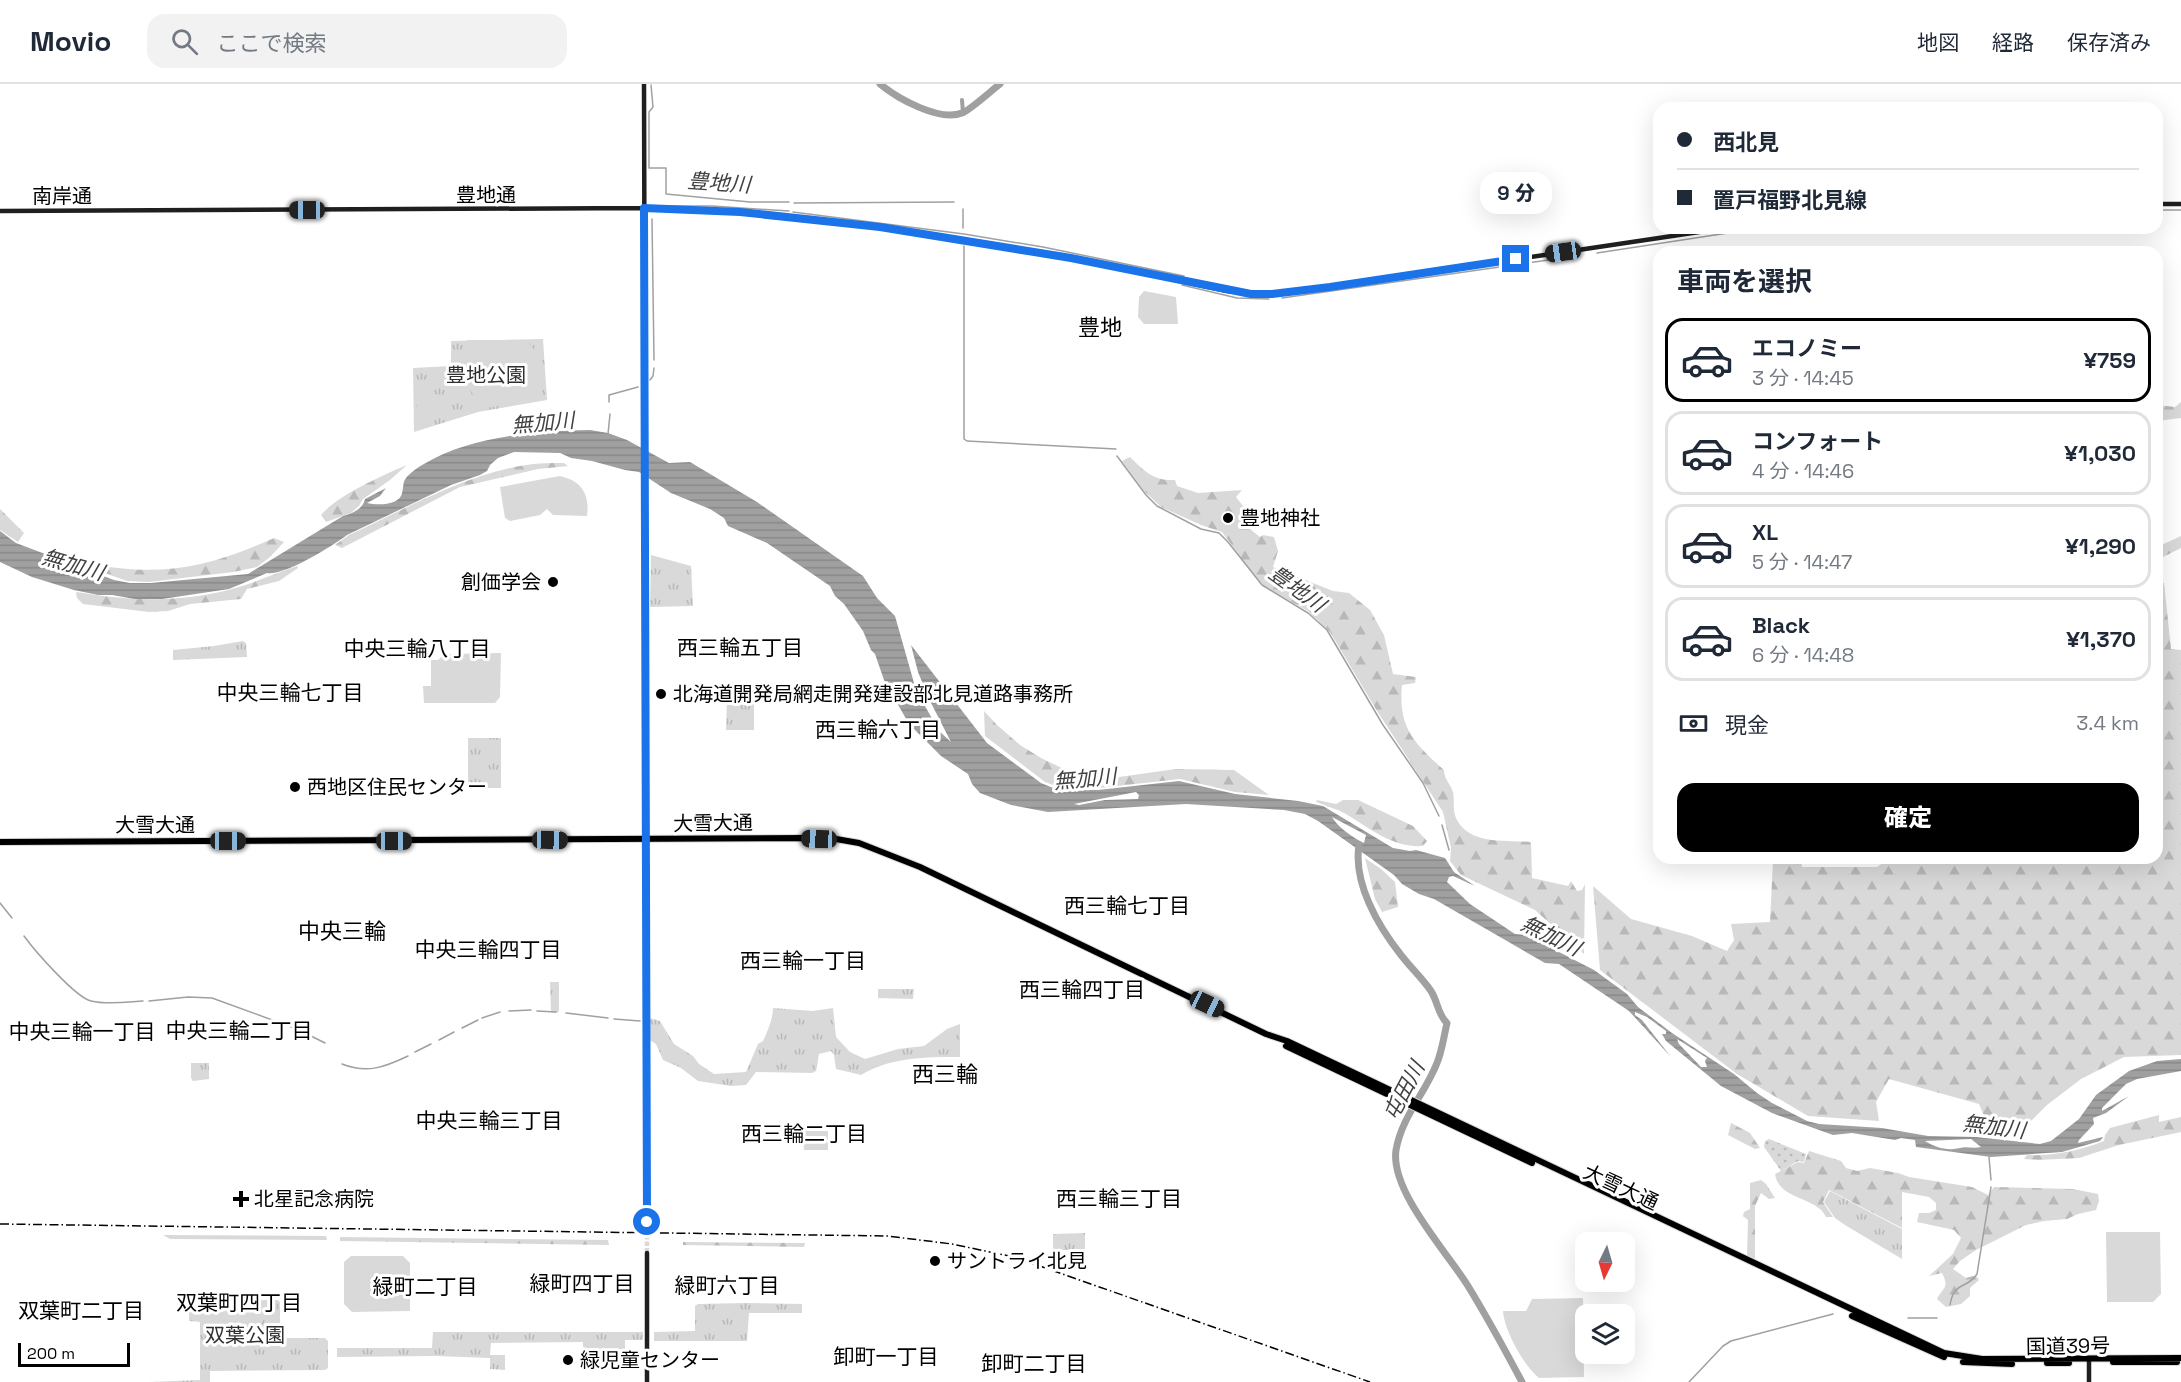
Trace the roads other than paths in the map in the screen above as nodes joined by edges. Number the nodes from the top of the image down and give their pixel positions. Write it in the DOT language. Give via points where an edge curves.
graph roads {
  1 [pos="644,84"];
  2 [pos="2163,204"];
  3 [pos="2181,204"];
  4 [pos="644,208"];
  5 [pos="0,211"];
  6 [pos="125,211"];
  7 [pos="1685,234"];
  8 [pos="646,840"];
  9 [pos="0,842"];
  10 [pos="647,1222"];
  11 [pos="647,1252"];
  12 [pos="1957,1359"];
  13 [pos="2181,1360"];
  14 [pos="2089,1361"];
  15 [pos="647,1382"];
  16 [pos="2089,1382"];
  1 -- 4 [label="main road"];
  2 -- 3 [label="main road"];
  4 -- 6 [label="main road, 豊地通"];
  4 -- 7 [label="main road, 豊地通" via="740,212 880,227 1071,258 1260,295"];
  4 -- 8 [label="main road"];
  5 -- 6 [label="main road, 南岸通"];
  8 -- 9 [label="highway, 大雪大通"];
  8 -- 10 [label="main road"];
  8 -- 12 [label="highway, 大雪大通" via="836,839 878,849 1287,1041 1904,1341"];
  11 -- 15 [label="main road"];
  12 -- 14 [label="highway, 国道39号" via="1989,1364"];
  13 -- 14 [label="highway, 国道39号"];
  14 -- 16 [label="main road"];
}
